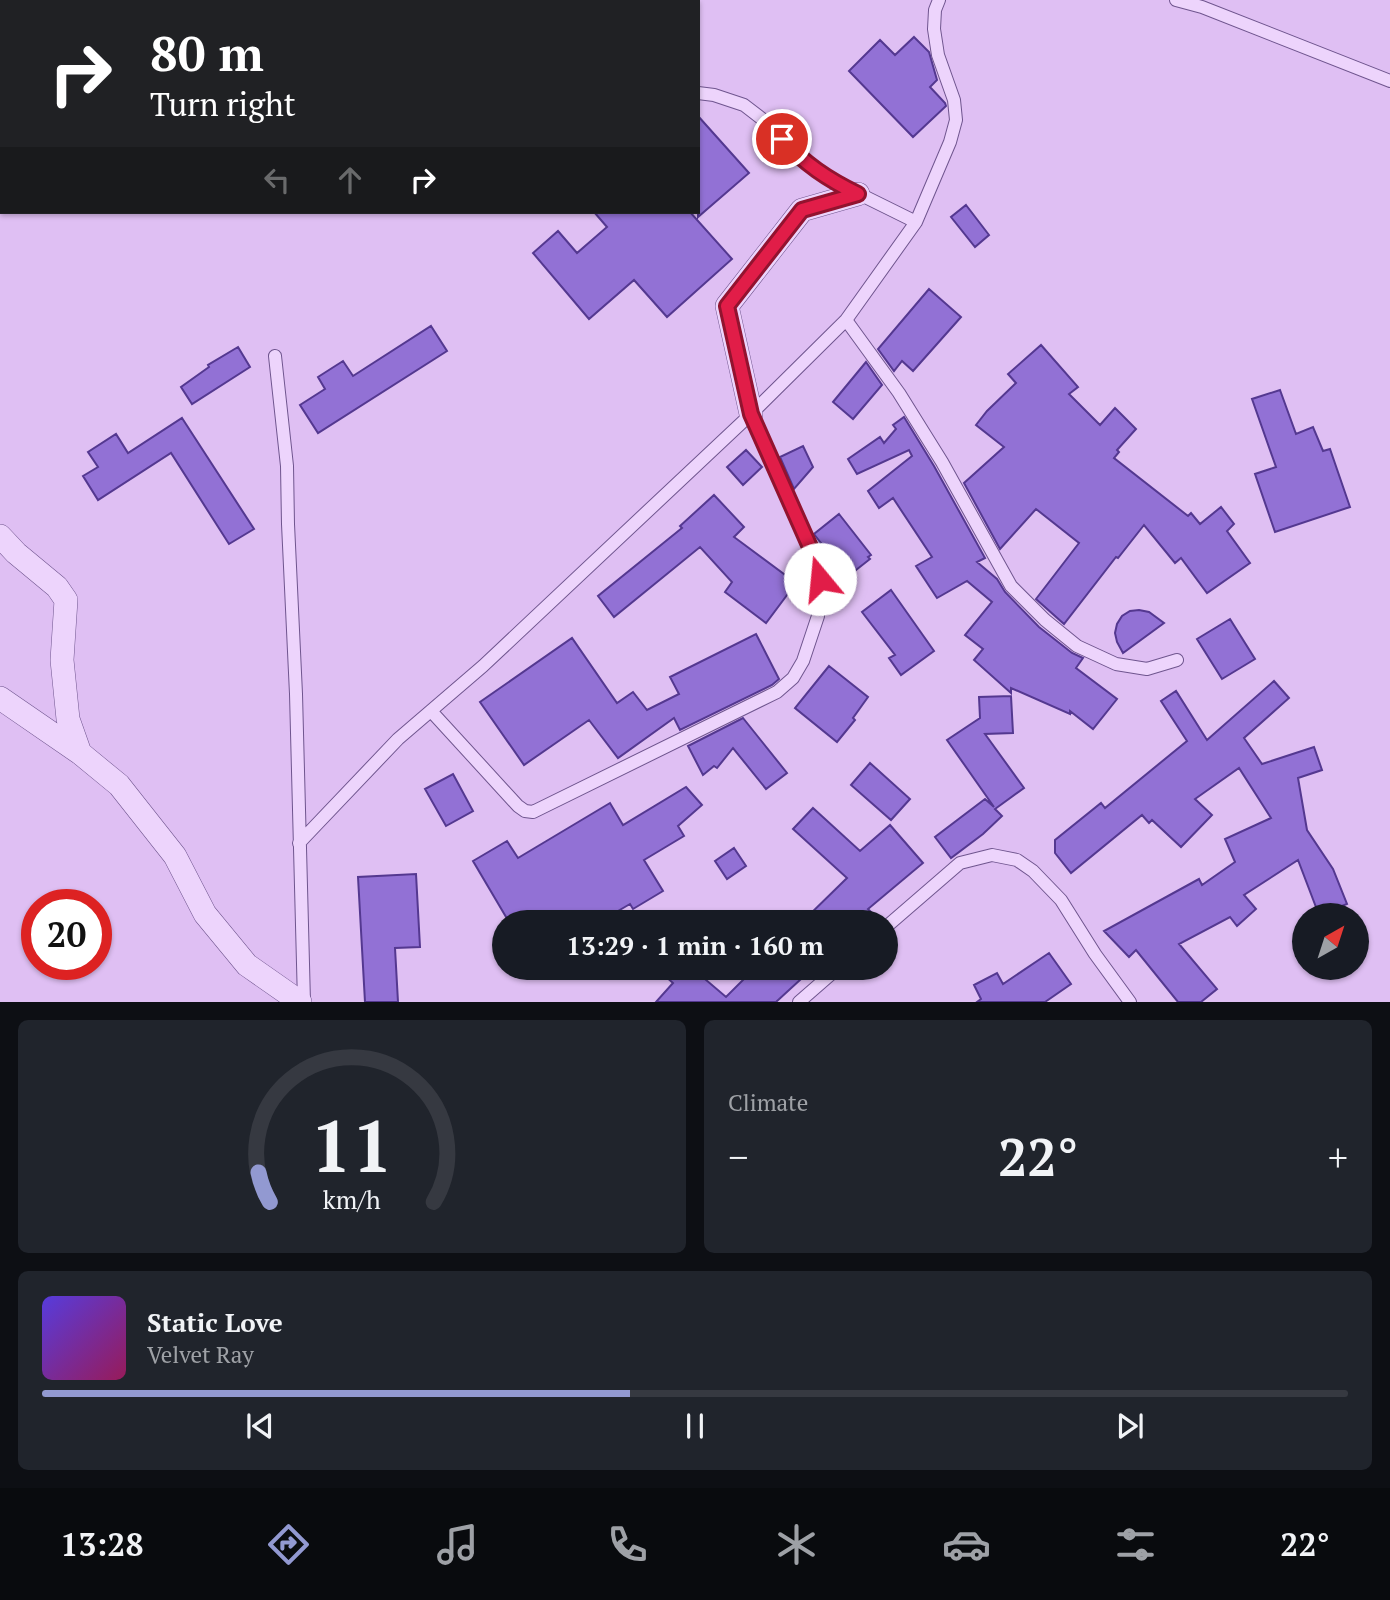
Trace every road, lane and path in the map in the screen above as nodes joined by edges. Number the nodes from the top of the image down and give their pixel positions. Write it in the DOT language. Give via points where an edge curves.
graph roads {
  1 [pos="939,0"];
  2 [pos="1176,0"];
  3 [pos="1390,81"];
  4 [pos="700,93"];
  5 [pos="858,194"];
  6 [pos="916,222"];
  7 [pos="846,320"];
  8 [pos="275,356"];
  9 [pos="751,414"];
  10 [pos="0,536"];
  11 [pos="1177,660"];
  12 [pos="0,698"];
  13 [pos="430,711"];
  14 [pos="80,752"];
  15 [pos="299,843"];
  16 [pos="898,917"];
  17 [pos="824,980"];
  18 [pos="302,1002"];
  19 [pos="799,1002"];
  20 [pos="1130,1002"];
  1 -- 6 [label="lane" via="934,29 956,120"];
  2 -- 3 [label="lane" via="1202,6"];
  4 -- 5 [label="lane" via="744,105 799,157 829,180"];
  5 -- 6 [label="lane"];
  5 -- 9 [label="street" via="802,210 727,306"];
  6 -- 7 [label="lane"];
  7 -- 9 [label="lane"];
  7 -- 11 [label="lane" via="899,393 1011,586 1077,646 1116,664 1147,669"];
  8 -- 15 [label="lane" via="287,466"];
  9 -- 13 [label="lane"];
  9 -- 13 [label="lane" via="820,579 818,616 793,678 777,692 533,812 518,806"];
  10 -- 14 [label="street" via="66,600 63,672 68,719"];
  12 -- 14 [label="street"];
  13 -- 15 [label="lane"];
  14 -- 18 [label="street" via="119,785 175,856 205,914 247,965"];
  15 -- 18 [label="lane"];
  16 -- 20 [label="lane" via="960,863 992,855 1017,860 1061,900"];
  17 -- 19 [label="lane"];
}
